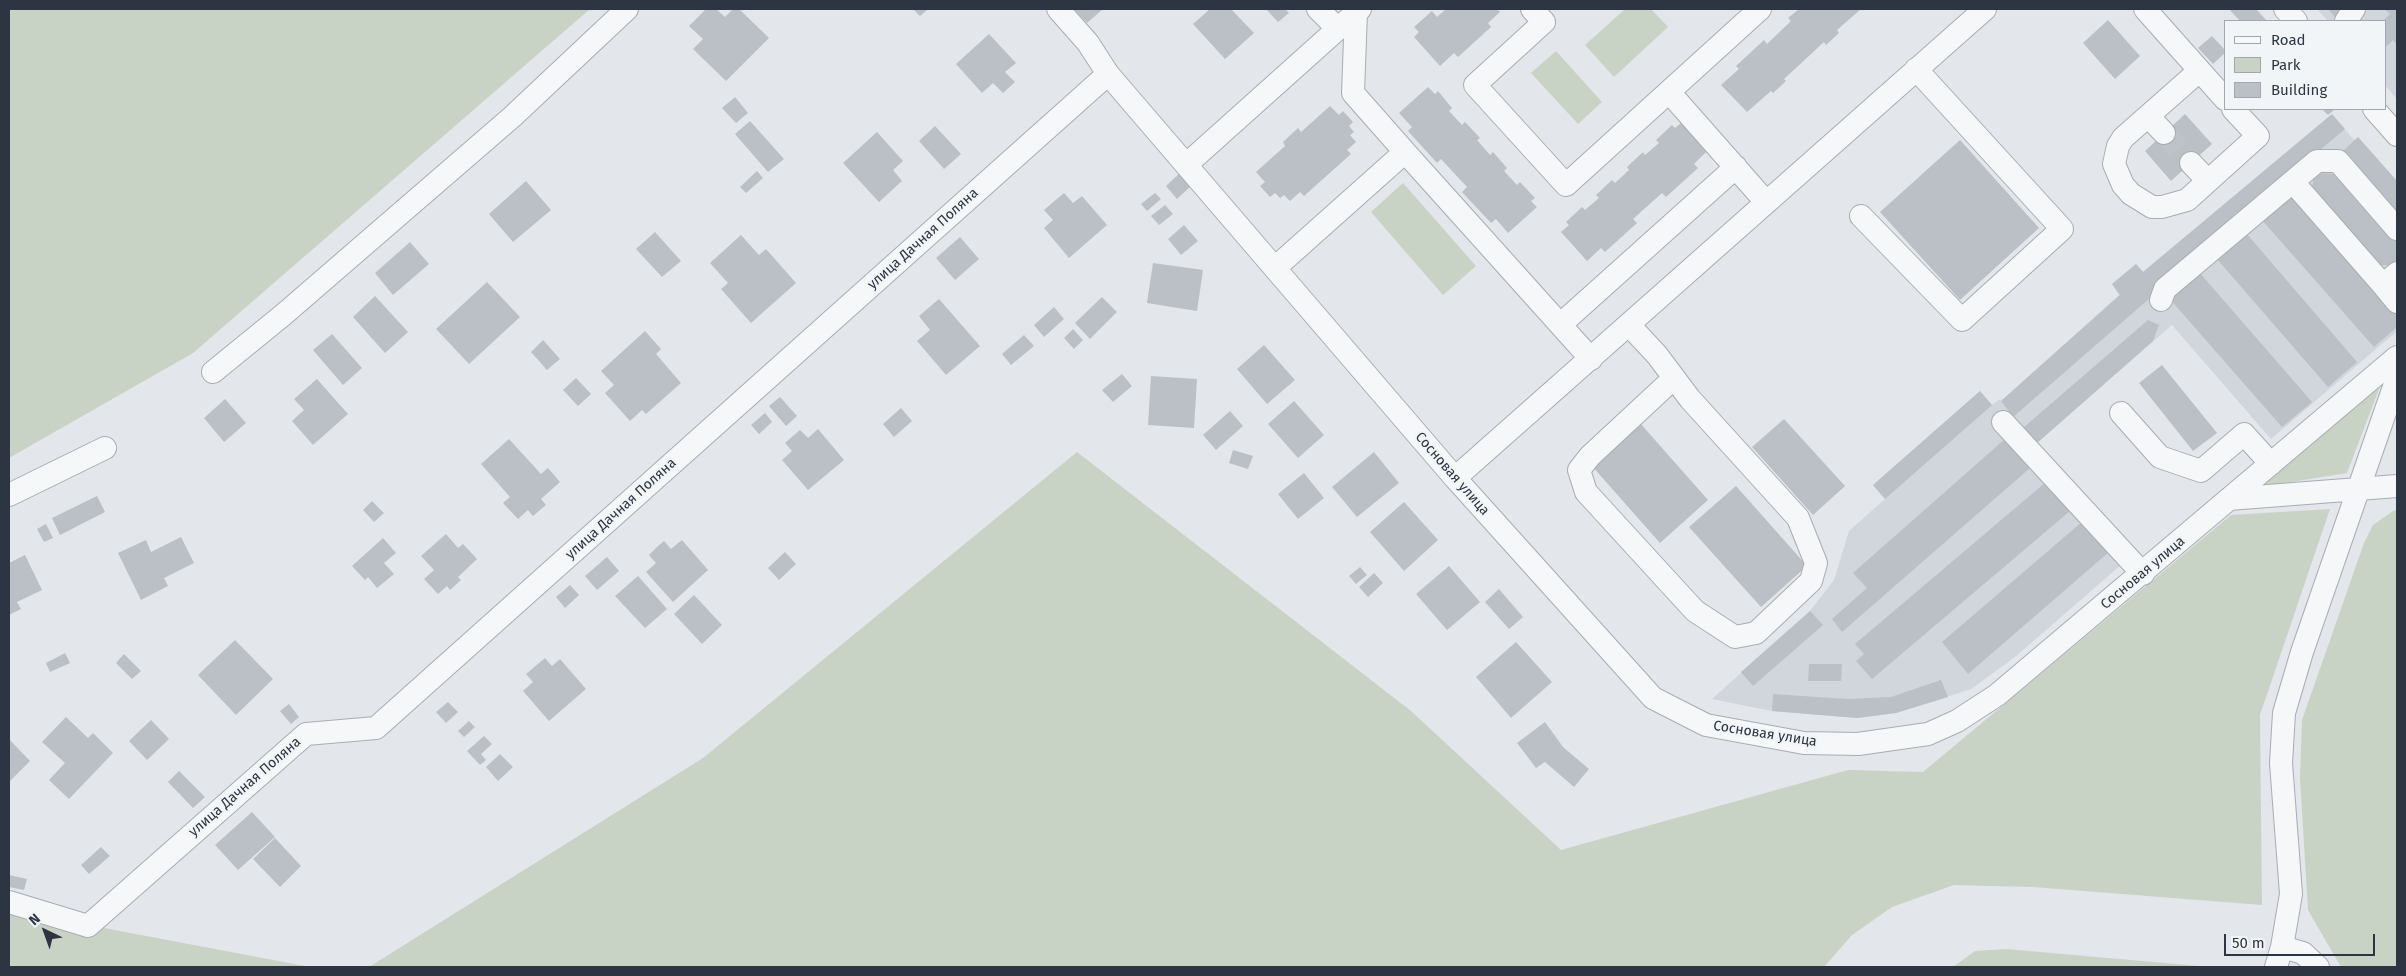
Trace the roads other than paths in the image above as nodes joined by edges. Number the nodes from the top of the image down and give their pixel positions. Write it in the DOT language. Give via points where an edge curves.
graph roads {
  1 [pos="627,9"];
  2 [pos="1058,9"];
  3 [pos="1318,9"];
  4 [pos="1532,9"];
  5 [pos="1760,9"];
  6 [pos="1985,9"];
  7 [pos="2145,9"];
  8 [pos="2285,9"];
  9 [pos="2354,9"];
  10 [pos="1358,10"];
  11 [pos="2295,20"];
  12 [pos="2347,20"];
  13 [pos="1338,28"];
  14 [pos="1916,69"];
  15 [pos="2199,70"];
  16 [pos="1108,74"];
  17 [pos="1669,92"];
  18 [pos="2224,98"];
  19 [pos="2234,110"];
  20 [pos="2148,116"];
  21 [pos="2164,133"];
  22 [pos="1405,152"];
  23 [pos="2191,163"];
  24 [pos="1187,164"];
  25 [pos="1736,167"];
  26 [pos="2208,182"];
  27 [pos="2293,182"];
  28 [pos="1766,202"];
  29 [pos="1861,216"];
  30 [pos="2397,229"];
  31 [pos="1276,267"];
  32 [pos="2393,287"];
  33 [pos="2161,300"];
  34 [pos="1561,324"];
  35 [pos="1628,325"];
  36 [pos="2397,357"];
  37 [pos="1591,359"];
  38 [pos="213,372"];
  39 [pos="1674,378"];
  40 [pos="2397,378"];
  41 [pos="2121,413"];
  42 [pos="2003,422"];
  43 [pos="105,448"];
  44 [pos="2270,464"];
  45 [pos="1455,478"];
  46 [pos="2397,486"];
  47 [pos="2358,488"];
  48 [pos="9,495"];
  49 [pos="2229,499"];
  50 [pos="2143,574"];
  51 [pos="9,902"];
  52 [pos="2279,957"];
  53 [pos="2318,967"];
  1 -- 38 [label="street" via="512,117"];
  2 -- 16 [label="street" via="1088,42"];
  3 -- 13 [label="street"];
  4 -- 17 [label="street" via="1544,22 1475,85 1566,185"];
  5 -- 17 [label="street"];
  6 -- 14 [label="street"];
  7 -- 15 [label="street"];
  8 -- 11 [label="street"];
  9 -- 12 [label="street"];
  10 -- 13 [label="street"];
  10 -- 22 [label="street" via="1353,93"];
  13 -- 24 [label="street"];
  14 -- 28 [label="street"];
  14 -- 29 [label="street" via="2062,229 1962,320"];
  15 -- 18 [label="street"];
  15 -- 20 [label="street"];
  16 -- 24 [label="street"];
  16 -- 51 [label="street, улица Дачная Поляна" via="376,728 306,734 88,926"];
  17 -- 25 [label="street"];
  19 -- 26 [label="street" via="2258,136"];
  20 -- 21 [label="street"];
  20 -- 26 [label="street" via="2123,138 2114,155 2118,176 2131,194 2147,204 2162,207 2187,200"];
  22 -- 31 [label="street"];
  22 -- 34 [label="street"];
  23 -- 26 [label="street"];
  24 -- 31 [label="street, Сосновая улица"];
  25 -- 28 [label="street"];
  25 -- 34 [label="street"];
  27 -- 30 [label="street" via="2317,161 2338,161"];
  27 -- 32 [label="street"];
  27 -- 33 [label="street" via="2165,289"];
  28 -- 35 [label="street"];
  31 -- 45 [label="street, Сосновая улица"];
  34 -- 37 [label="street"];
  35 -- 37 [label="street"];
  35 -- 39 [label="street"];
  36 -- 44 [label="street, Сосновая улица"];
  37 -- 45 [label="street"];
  39 -- 39 [label="street" via="1798,518 1816,563 1811,581 1756,633 1735,637 1695,611 1586,492 1580,470 1590,456"];
  40 -- 47 [label="street"];
  41 -- 44 [label="street" via="2160,457 2201,471 2244,434"];
  42 -- 50 [label="street"];
  43 -- 48 [label="street"];
  44 -- 49 [label="street, Сосновая улица"];
  45 -- 50 [label="street, Сосновая улица" via="1653,698 1706,725 1804,744 1858,744 1928,734 1957,721 1997,695"];
  46 -- 47 [label="street"];
  47 -- 49 [label="street"];
  47 -- 52 [label="street" via="2284,713 2280,763 2290,894"];
  49 -- 50 [label="street, Сосновая улица"];
  52 -- 53 [label="street" via="2303,952"];
}
